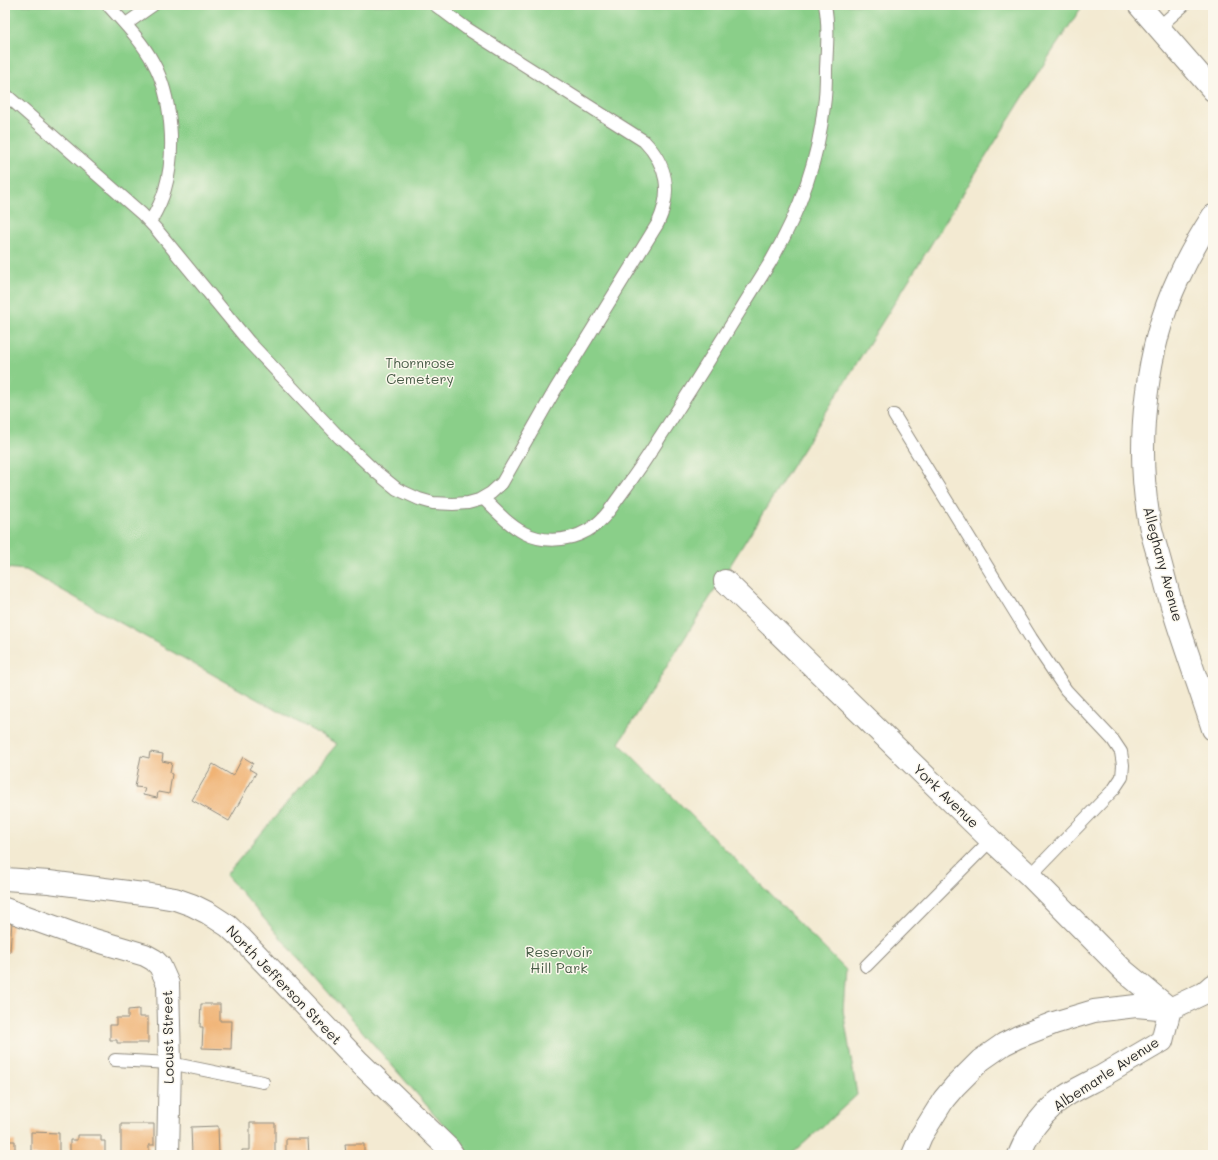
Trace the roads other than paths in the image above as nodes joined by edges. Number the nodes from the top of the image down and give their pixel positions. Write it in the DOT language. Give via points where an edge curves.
graph roads {
  1 [pos="108,5"];
  2 [pos="153,5"];
  3 [pos="435,5"];
  4 [pos="825,5"];
  5 [pos="1139,5"];
  6 [pos="1184,5"];
  7 [pos="126,24"];
  8 [pos="1159,27"];
  9 [pos="1213,90"];
  10 [pos="5,94"];
  11 [pos="1213,216"];
  12 [pos="150,222"];
  13 [pos="894,414"];
  14 [pos="483,498"];
  15 [pos="724,581"];
  16 [pos="1213,729"];
  17 [pos="991,840"];
  18 [pos="1030,876"];
  19 [pos="5,880"];
  20 [pos="5,909"];
  21 [pos="866,966"];
  22 [pos="1213,985"];
  23 [pos="1170,1009"];
  24 [pos="115,1060"];
  25 [pos="170,1062"];
  26 [pos="263,1082"];
  27 [pos="168,1155"];
  28 [pos="453,1155"];
  29 [pos="913,1155"];
  30 [pos="1019,1155"];
  1 -- 7 [label="lane"];
  2 -- 7 [label="lane"];
  3 -- 14 [label="lane" via="466,28 644,141 660,163 665,178 665,204 658,223 555,390 504,480 492,493"];
  4 -- 14 [label="lane" via="828,41 824,104 816,153 798,208 771,261 633,478 599,522 586,531 560,539 540,538 522,532 511,526"];
  5 -- 8 [label="street"];
  6 -- 8 [label="lane"];
  7 -- 12 [label="lane" via="154,63 165,91 170,125 169,173 162,198"];
  8 -- 9 [label="street"];
  10 -- 12 [label="lane"];
  11 -- 16 [label="street, Alleghany Avenue" via="1177,280 1163,318 1149,376 1143,455 1148,515 1170,600"];
  12 -- 14 [label="lane" via="249,342 340,438 388,483 405,493 433,503 463,504"];
  13 -- 18 [label="lane" via="1057,677 1066,690 1114,740 1121,752 1122,777 1114,790"];
  15 -- 17 [label="street, York Avenue"];
  17 -- 18 [label="street, York Avenue"];
  17 -- 21 [label="lane"];
  18 -- 23 [label="street, York Avenue" via="1124,971"];
  19 -- 28 [label="street, North Jefferson Street" via="48,882 163,896 208,912 241,938 359,1062"];
  20 -- 25 [label="street, Locust Street" via="154,960 160,966 168,984"];
  22 -- 23 [label="street" via="1204,993"];
  23 -- 29 [label="street" via="1136,1006 1094,1011 1054,1023 1004,1044 981,1060 944,1099 921,1136"];
  23 -- 30 [label="street, Albemarle Avenue" via="1162,1041 1056,1103 1031,1131"];
  24 -- 25 [label="lane"];
  25 -- 26 [label="lane"];
  25 -- 27 [label="street, Locust Street"];
}
